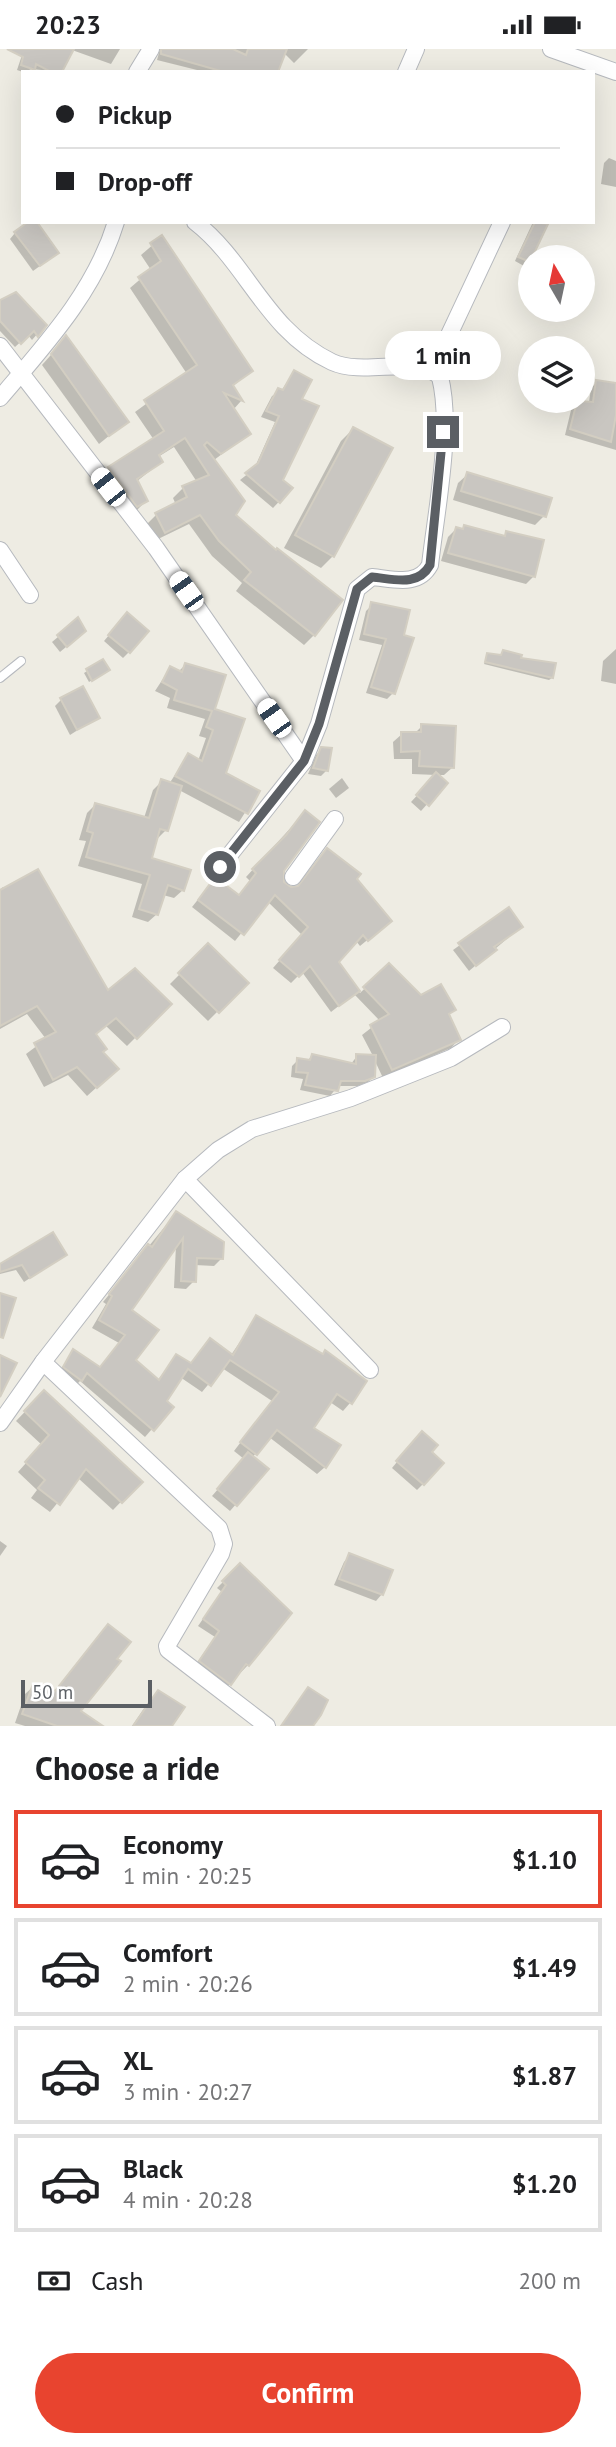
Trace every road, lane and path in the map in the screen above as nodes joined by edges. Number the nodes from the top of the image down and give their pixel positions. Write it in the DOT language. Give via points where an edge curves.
graph roads {
  1 [pos="151,49"];
  2 [pos="416,49"];
  3 [pos="551,49"];
  4 [pos="138,70"];
  5 [pos="407,70"];
  6 [pos="616,72"];
  7 [pos="115,224"];
  8 [pos="197,224"];
  9 [pos="501,224"];
  10 [pos="0,346"];
  11 [pos="433,369"];
  12 [pos="20,374"];
  13 [pos="0,398"];
  14 [pos="0,551"];
  15 [pos="30,596"];
  16 [pos="21,661"];
  17 [pos="0,678"];
  18 [pos="304,761"];
  19 [pos="335,819"];
  20 [pos="220,867"];
  21 [pos="293,877"];
  22 [pos="502,1027"];
  23 [pos="185,1179"];
  24 [pos="43,1361"];
  25 [pos="370,1370"];
  26 [pos="0,1423"];
  27 [pos="267,1726"];
  1 -- 4 [label="street"];
  2 -- 5 [label="street"];
  3 -- 6 [label="street"];
  7 -- 12 [label="street" via="98,271"];
  8 -- 11 [label="street" via="287,332 333,363 356,369"];
  9 -- 11 [label="street"];
  10 -- 12 [label="street"];
  11 -- 18 [label="street" via="444,392 430,565 425,575 412,581 372,577 357,589"];
  12 -- 13 [label="street"];
  12 -- 18 [label="street" via="156,548"];
  14 -- 15 [label="street"];
  16 -- 17 [label="lane"];
  18 -- 20 [label="street"];
  19 -- 21 [label="street"];
  22 -- 23 [label="street" via="417,1073 252,1129 218,1150"];
  23 -- 24 [label="street"];
  23 -- 25 [label="street"];
  24 -- 26 [label="street"];
  24 -- 27 [label="street" via="219,1528 224,1544 221,1554 167,1646"];
}
